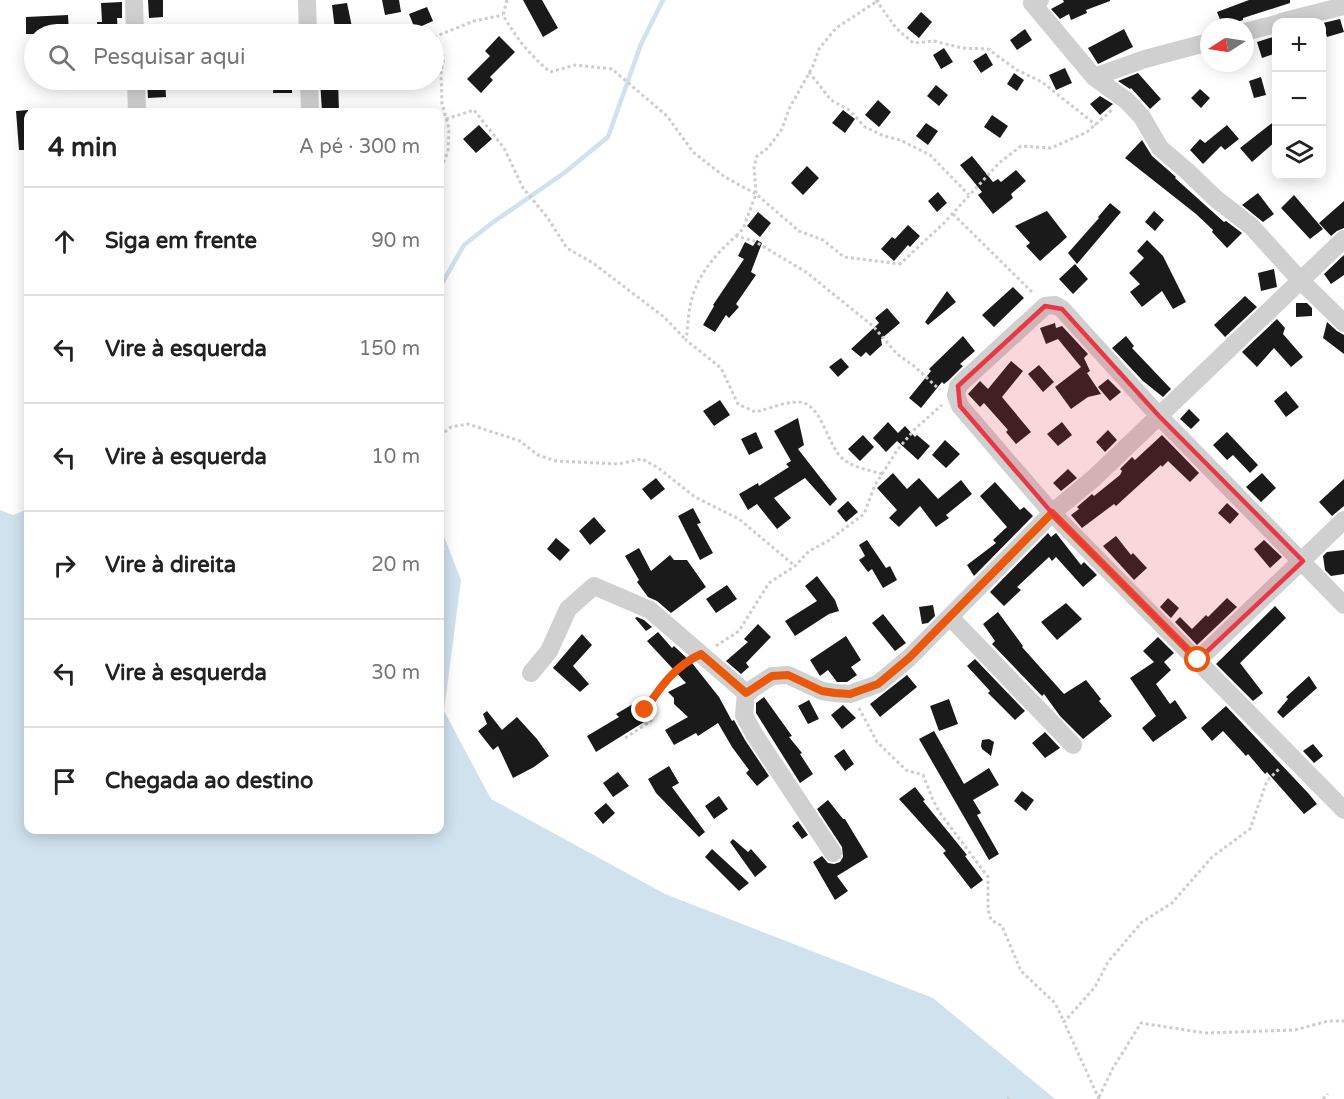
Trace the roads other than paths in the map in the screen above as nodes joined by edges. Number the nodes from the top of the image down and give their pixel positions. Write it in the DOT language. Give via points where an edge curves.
graph roads {
  1 [pos="134,0"];
  2 [pos="307,0"];
  3 [pos="1040,0"];
  4 [pos="1344,6"];
  5 [pos="1297,18"];
  6 [pos="135,24"];
  7 [pos="314,24"];
  8 [pos="1272,25"];
  9 [pos="1254,30"];
  10 [pos="1200,44"];
  11 [pos="1094,77"];
  12 [pos="136,90"];
  13 [pos="309,90"];
  14 [pos="137,108"];
  15 [pos="310,108"];
  16 [pos="1344,239"];
  17 [pos="1300,280"];
  18 [pos="1344,323"];
  19 [pos="1159,416"];
  20 [pos="1052,513"];
  21 [pos="1344,520"];
  22 [pos="1303,561"];
  23 [pos="1344,605"];
  24 [pos="950,617"];
  25 [pos="1198,660"];
  26 [pos="531,673"];
  27 [pos="746,693"];
  28 [pos="1073,744"];
  29 [pos="1344,810"];
  30 [pos="833,853"];
  1 -- 6 [label="street"];
  2 -- 7 [label="street"];
  3 -- 11 [label="street" via="1032,3"];
  4 -- 5 [label="street"];
  8 -- 9 [label="street"];
  10 -- 11 [label="street"];
  11 -- 17 [label="street" via="1127,101 1142,117 1160,148 1251,226"];
  12 -- 14 [label="street"];
  13 -- 15 [label="street"];
  16 -- 17 [label="street"];
  17 -- 18 [label="street"];
  17 -- 19 [label="street"];
  19 -- 20 [label="street"];
  19 -- 20 [label="street" via="1062,309 1045,306 958,386 953,398"];
  19 -- 22 [label="street"];
  20 -- 24 [label="street"];
  20 -- 25 [label="street"];
  21 -- 22 [label="street"];
  22 -- 23 [label="street"];
  22 -- 25 [label="street"];
  24 -- 27 [label="street" via="878,684 850,694 822,691 788,675 772,676"];
  24 -- 28 [label="street"];
  25 -- 29 [label="street"];
  26 -- 27 [label="street" via="549,651 568,609 594,586 650,610"];
  27 -- 30 [label="street" via="744,715 753,734"];
}
